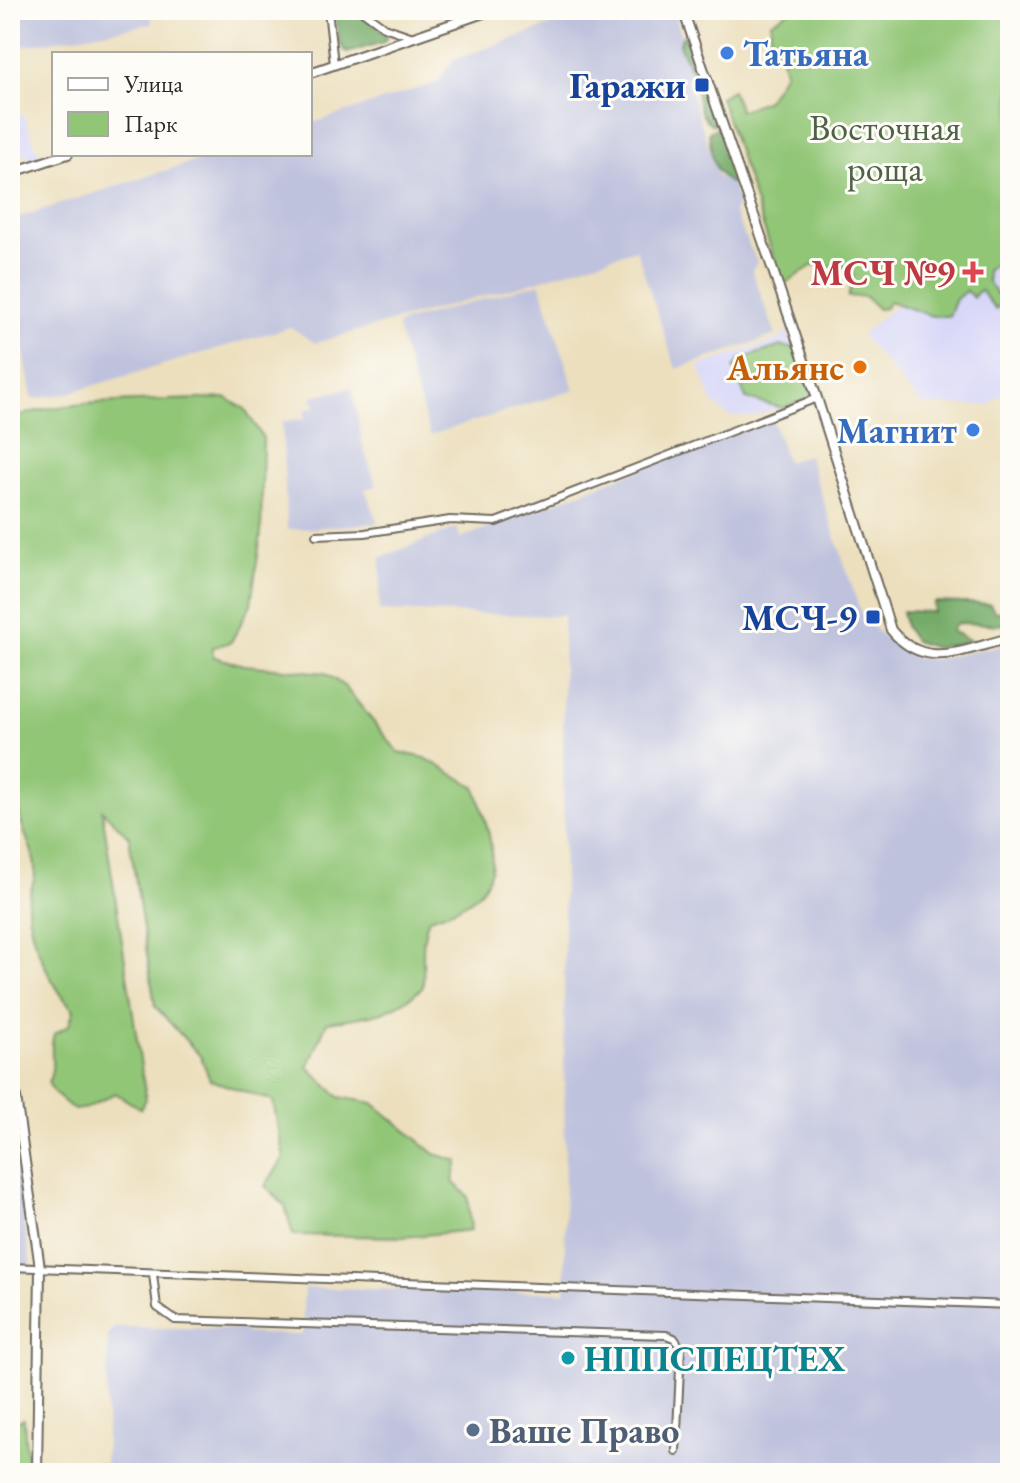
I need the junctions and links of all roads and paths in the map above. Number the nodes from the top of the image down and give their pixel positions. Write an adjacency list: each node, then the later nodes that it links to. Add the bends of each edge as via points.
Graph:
1 (328, 10): 6 (street)
2 (361, 10): 5 (street, via 384,27)
3 (492, 10): 5 (main road)
4 (683, 10): 10 (main road)
5 (413, 37): 6 (main road)
6 (334, 64): 7 (main road)
7 (312, 72)
8 (62, 156): 9 (main road)
9 (10, 173)
10 (817, 398): 11 (street, via 496,522 450,520); 12 (main road, via 891,630 917,653 937,655)
11 (316, 535)
12 (1010, 638)
13 (10, 1055): 15 (main road)
14 (10, 1267): 15 (street)
15 (40, 1268): 16 (street); 19 (main road)
16 (153, 1274): 17 (street); 18 (street, via 157,1307 175,1320 666,1335 681,1348)
17 (1010, 1305)
18 (676, 1451)
19 (37, 1473)

